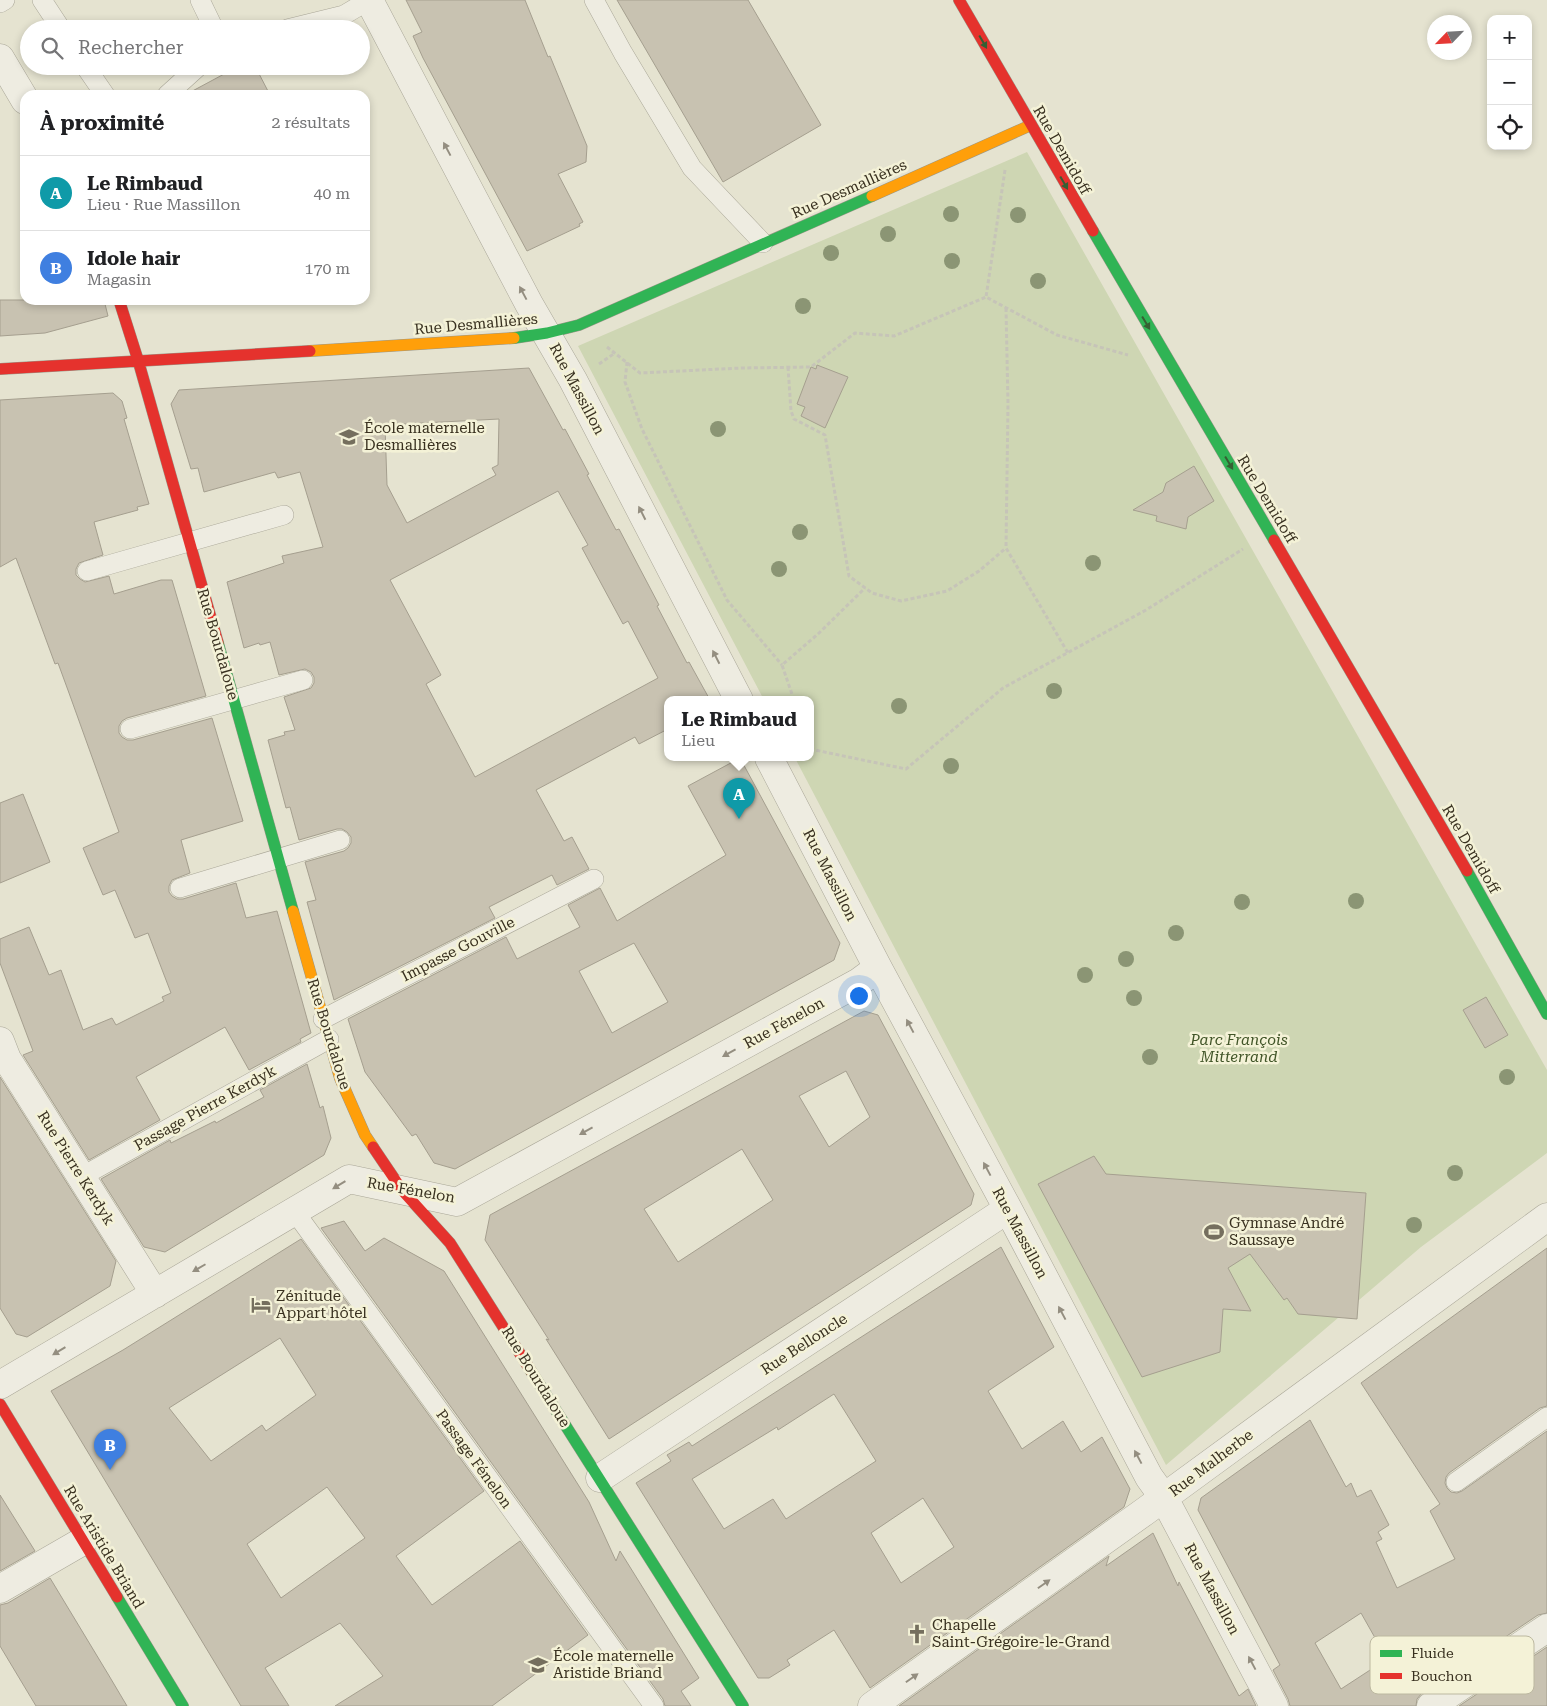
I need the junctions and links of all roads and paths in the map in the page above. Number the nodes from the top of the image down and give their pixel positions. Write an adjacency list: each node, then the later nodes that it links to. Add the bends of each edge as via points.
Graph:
1 (5, 0): 7 (lane)
2 (42, 0): 8 (lane)
3 (200, 0): 9 (lane)
4 (369, 0): 10 (lane, via 344,15); 24 (street, Rue Massillon, one-way to 4)
5 (594, 0): 19 (lane, via 692,168)
6 (959, 0): 17 (street, Rue Demidoff, one-way to 17)
7 (0, 3)
8 (55, 20)
9 (210, 20)
10 (324, 20)
11 (0, 58): 16 (street)
12 (92, 75): 14 (lane)
13 (189, 75): 15 (lane)
14 (101, 90)
15 (173, 90)
16 (20, 92)
17 (1031, 125): 18 (street, Rue Desmallières); 50 (street, Rue Demidoff, one-way to 50)
18 (1010, 134): 19 (street, Rue Desmallières); 20 (path)
19 (763, 243): 23 (street, Rue Desmallières)
20 (986, 298): 22 (path); 28 (path, via 894,336 855,333 811,367)
21 (121, 305): 26 (street, Rue Bourdaloue)
22 (1006, 308): 25 (path, via 1058,335); 33 (path)
23 (579, 325): 24 (street, Rue Desmallières); 27 (path)
24 (547, 333): 26 (street, Rue Desmallières, via 521,338); 39 (street, Rue Massillon, one-way to 24)
25 (1136, 357)
26 (138, 360): 29 (street, Rue Desmallières); 31 (street, Rue Bourdaloue)
27 (627, 362): 28 (path, via 640,372); 37 (path, via 625,382 642,429 727,600)
28 (788, 367): 35 (path, via 791,411 794,419 824,435 849,576)
29 (0, 369)
30 (284, 515): 31 (lane)
31 (189, 541): 34 (lane); 41 (street, Rue Bourdaloue)
32 (1250, 545): 36 (path)
33 (1006, 548): 35 (path, via 979,571 948,590 902,601); 36 (path)
34 (87, 571)
35 (865, 588): 37 (path)
36 (1068, 654): 43 (path, via 1003,688 906,769)
37 (782, 665): 40 (path)
38 (303, 680): 41 (lane)
39 (737, 696)
40 (793, 696)
41 (234, 699): 42 (lane); 46 (street, Rue Bourdaloue)
42 (130, 729)
43 (814, 750)
44 (771, 761): 49 (street, Rue Massillon)
45 (340, 840): 46 (lane)
46 (278, 858): 48 (lane); 51 (street, Rue Bourdaloue)
47 (594, 879): 51 (lane, Impasse Gouville)
48 (180, 888)
49 (878, 968): 55 (street, Rue Fénelon, one-way to 55, via 859,982 458,1202); 56 (street, Rue Massillon, one-way to 49)
50 (1547, 1014)
51 (323, 1019): 52 (street, Rue Bourdaloue)
52 (329, 1039): 54 (lane, Passage Pierre Kerdyk); 55 (street, Rue Bourdaloue, via 340,1078 366,1135)
53 (0, 1041): 54 (street, Rue Pierre Kerdyk, via 7,1059)
54 (81, 1177): 59 (street, Rue Pierre Kerdyk)
55 (402, 1190): 57 (street, Rue Fénelon, one-way to 57, via 349,1179); 63 (street, Rue Bourdaloue, via 450,1243)
56 (1008, 1209): 63 (street, Rue Belloncle); 65 (street, Rue Massillon, one-way to 56, via 1149,1477)
57 (295, 1212): 59 (street, Rue Fénelon, one-way to 59); 72 (lane, Passage Fénelon)
58 (1547, 1217): 65 (street, Rue Malherbe)
59 (155, 1294): 60 (street, Rue Fénelon, one-way to 60)
60 (0, 1385)
61 (0, 1404): 66 (street, Rue Aristide Briand)
62 (1547, 1416): 64 (lane)
63 (600, 1478): 73 (street, Rue Bourdaloue)
64 (1456, 1482)
65 (1164, 1498): 74 (street, Rue Malherbe, one-way to 65); 75 (street, Rue Massillon, one-way to 65)
66 (83, 1541): 67 (street); 71 (street, Rue Aristide Briand)
67 (0, 1589)
68 (1547, 1628): 69 (street)
69 (1534, 1637)
70 (1449, 1694): 76 (street)
71 (183, 1706)
72 (654, 1706)
73 (743, 1706)
74 (872, 1706)
75 (1274, 1706)
76 (1431, 1706)

